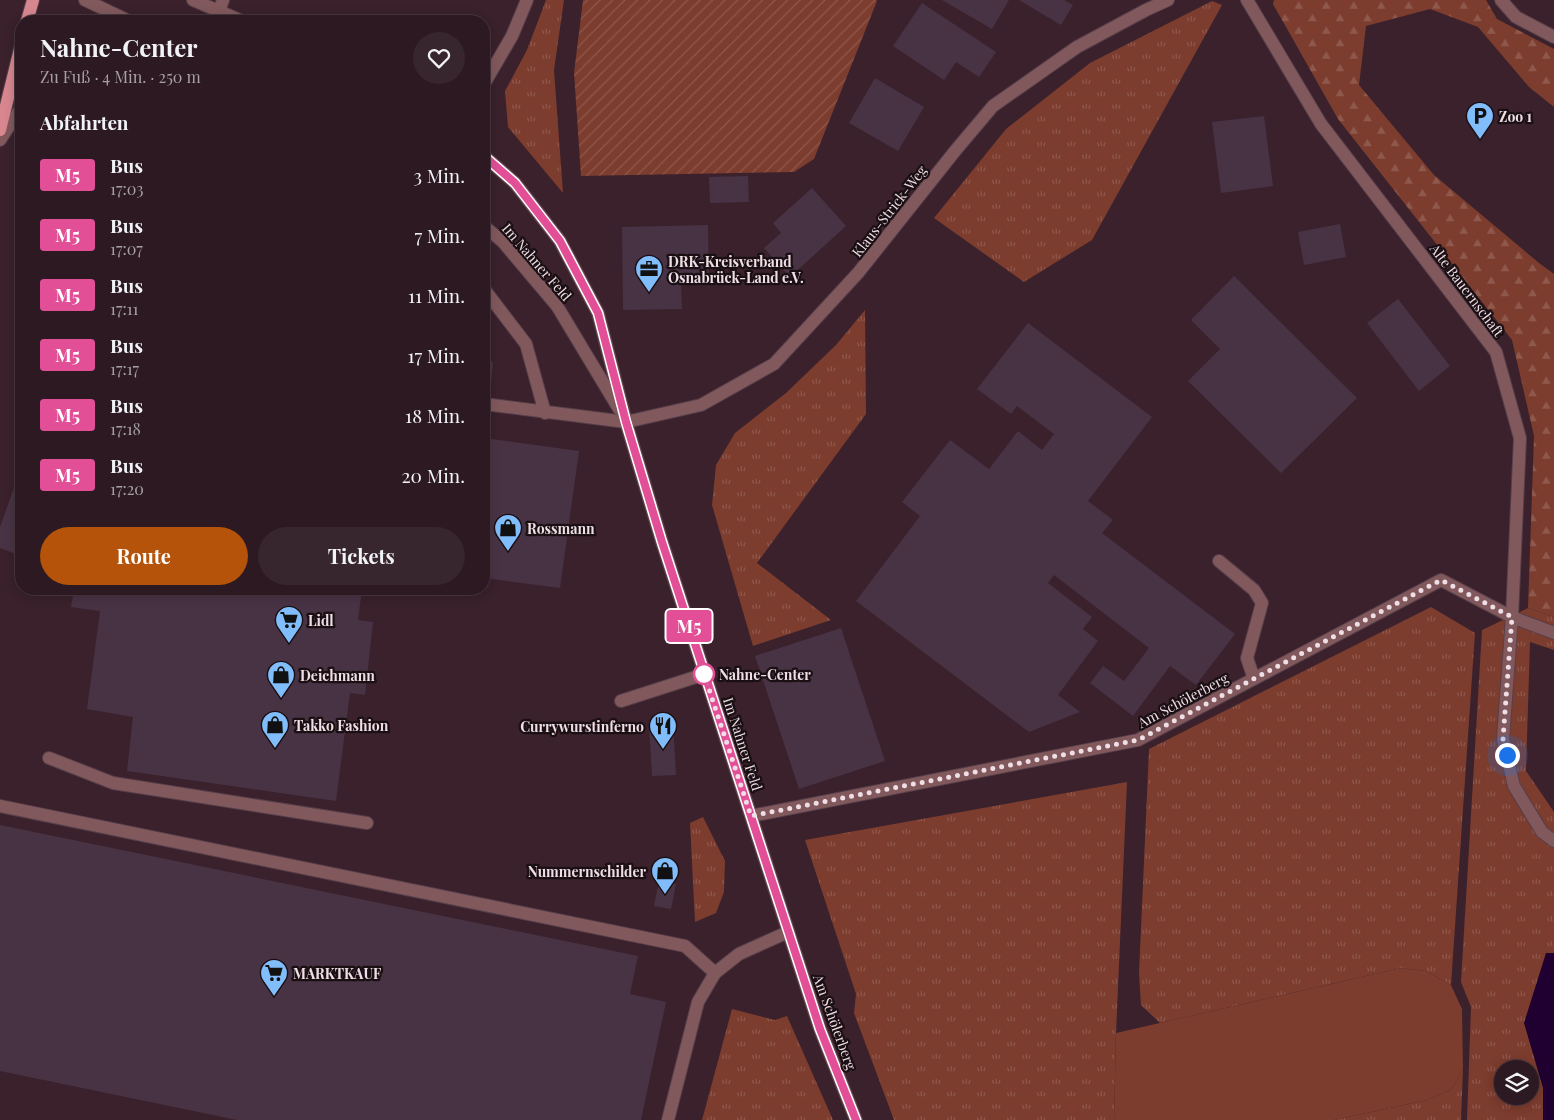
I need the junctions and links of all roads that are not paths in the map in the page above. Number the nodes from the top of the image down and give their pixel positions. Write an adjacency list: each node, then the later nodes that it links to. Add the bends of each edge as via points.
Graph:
1 (33, 0): 9 (main road)
2 (85, 0): 10 (street)
3 (193, 0): 8 (street)
4 (527, 0): 14 (street, via 512,36)
5 (1168, 0): 23 (street, Klaus-Strick-Weg, via 1077,47 993,106 858,273 774,364 701,406)
6 (1247, 0): 25 (street, Alte Bauernschaft, via 1321,124 1496,352 1520,438)
7 (1501, 0): 12 (street, via 1516,17)
8 (221, 6): 11 (street)
9 (29, 15)
10 (116, 15)
11 (234, 15)
12 (1554, 37)
13 (15, 69): 16 (main road)
14 (490, 74)
15 (15, 117): 17 (street)
16 (0, 130)
17 (0, 140)
18 (490, 161): 23 (street, Im Nahner Feld, via 515,183 560,241 598,313)
19 (490, 231): 23 (street, Im Nahner Feld, via 558,306)
20 (490, 297): 22 (street, via 526,344)
21 (490, 405): 22 (street, Klaus-Strick-Weg)
22 (545, 413): 23 (street, Klaus-Strick-Weg)
23 (626, 422): 27 (street, Im Nahner Feld)
24 (1219, 561): 28 (street, via 1254,590 1262,603 1247,658)
25 (1512, 617): 26 (street); 28 (street, Am Schölerberg, via 1441,580); 34 (street, Alte Bauernschaft, via 1503,739 1514,786 1542,832)
26 (1554, 633)
27 (704, 674): 29 (street); 32 (street, Im Nahner Feld)
28 (1254, 679): 32 (street, Am Schölerberg, via 1138,740)
29 (620, 701)
30 (48, 758): 33 (street, via 113,784)
31 (0, 806): 36 (street, via 685,946)
32 (751, 816): 35 (street, Im Nahner Feld)
33 (367, 824)
34 (1554, 841)
35 (788, 932): 36 (street, via 739,954); 38 (street, Am Schölerberg, via 820,1029)
36 (715, 972): 37 (street, via 698,1002)
37 (668, 1120)
38 (856, 1120)

